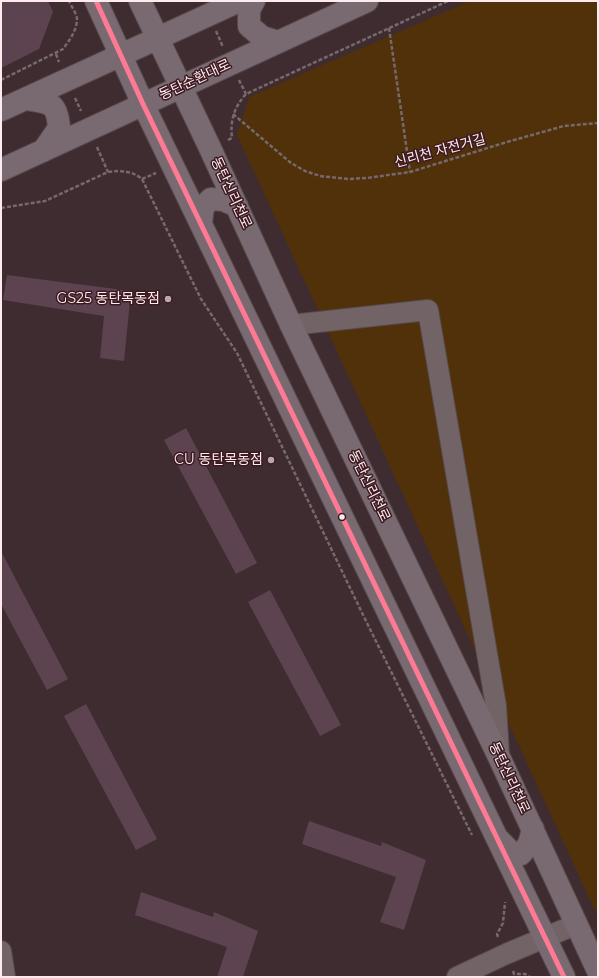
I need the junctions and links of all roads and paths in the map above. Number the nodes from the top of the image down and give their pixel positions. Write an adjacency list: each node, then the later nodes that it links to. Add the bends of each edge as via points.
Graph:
1 (69, 1): 12 (path, via 77,18 74,30 63,49)
2 (96, 1): 11 (main road)
3 (140, 1): 9 (main road, 동탄신리천로)
4 (239, 1): 9 (main road)
5 (254, 1): 10 (main road, via 249,10 250,26 262,37)
6 (367, 1): 10 (main road, 동탄순환대로)
7 (448, 1): 8 (path)
8 (390, 28): 17 (path, via 246,94); 22 (path)
9 (157, 38): 11 (main road); 13 (main road, 동탄신리천로)
10 (278, 42): 13 (main road, 동탄순환대로)
11 (121, 55): 14 (main road); 15 (main road)
12 (1, 80)
13 (180, 87): 15 (main road, 동탄순환대로); 23 (main road, 동탄신리천로)
14 (26, 99): 16 (main road); 20 (main road, via 49,103 58,114 59,128)
15 (143, 104): 20 (main road, 동탄순환대로); 25 (main road)
16 (1, 110)
17 (233, 114): 19 (path); 22 (path, 신리천 자전거길, via 291,163 320,176 348,179)
18 (598, 123): 22 (path, 신리천 자전거길, via 557,128)
19 (232, 138)
20 (43, 151): 21 (main road, 동탄순환대로)
21 (1, 170)
22 (410, 172)
23 (237, 206): 25 (main road, via 223,200 211,199 203,207); 26 (main road, 동탄신리천로)
24 (1, 208): 29 (path, via 45,200 108,172 128,171 142,179 201,299 237,353 364,619)
25 (201, 224): 30 (main road)
26 (292, 324): 27 (main road, 동탄신리천로); 27 (street, via 428,310 496,706)
27 (499, 757): 28 (main road, 동탄신리천로)
28 (533, 830): 30 (main road, via 529,844 521,854 511,852); 32 (main road, 동탄신리천로)
29 (473, 838)
30 (498, 839): 34 (main road)
31 (502, 895): 33 (path, via 505,911 503,923)
32 (577, 924): 34 (street); 36 (main road, 동탄신리천로)
33 (497, 934)
34 (546, 938): 39 (street); 41 (main road)
35 (1, 952): 38 (street)
36 (598, 971)
37 (514, 974): 40 (path, via 525,974)
38 (6, 977)
39 (457, 977)
40 (530, 977)
41 (564, 977)

